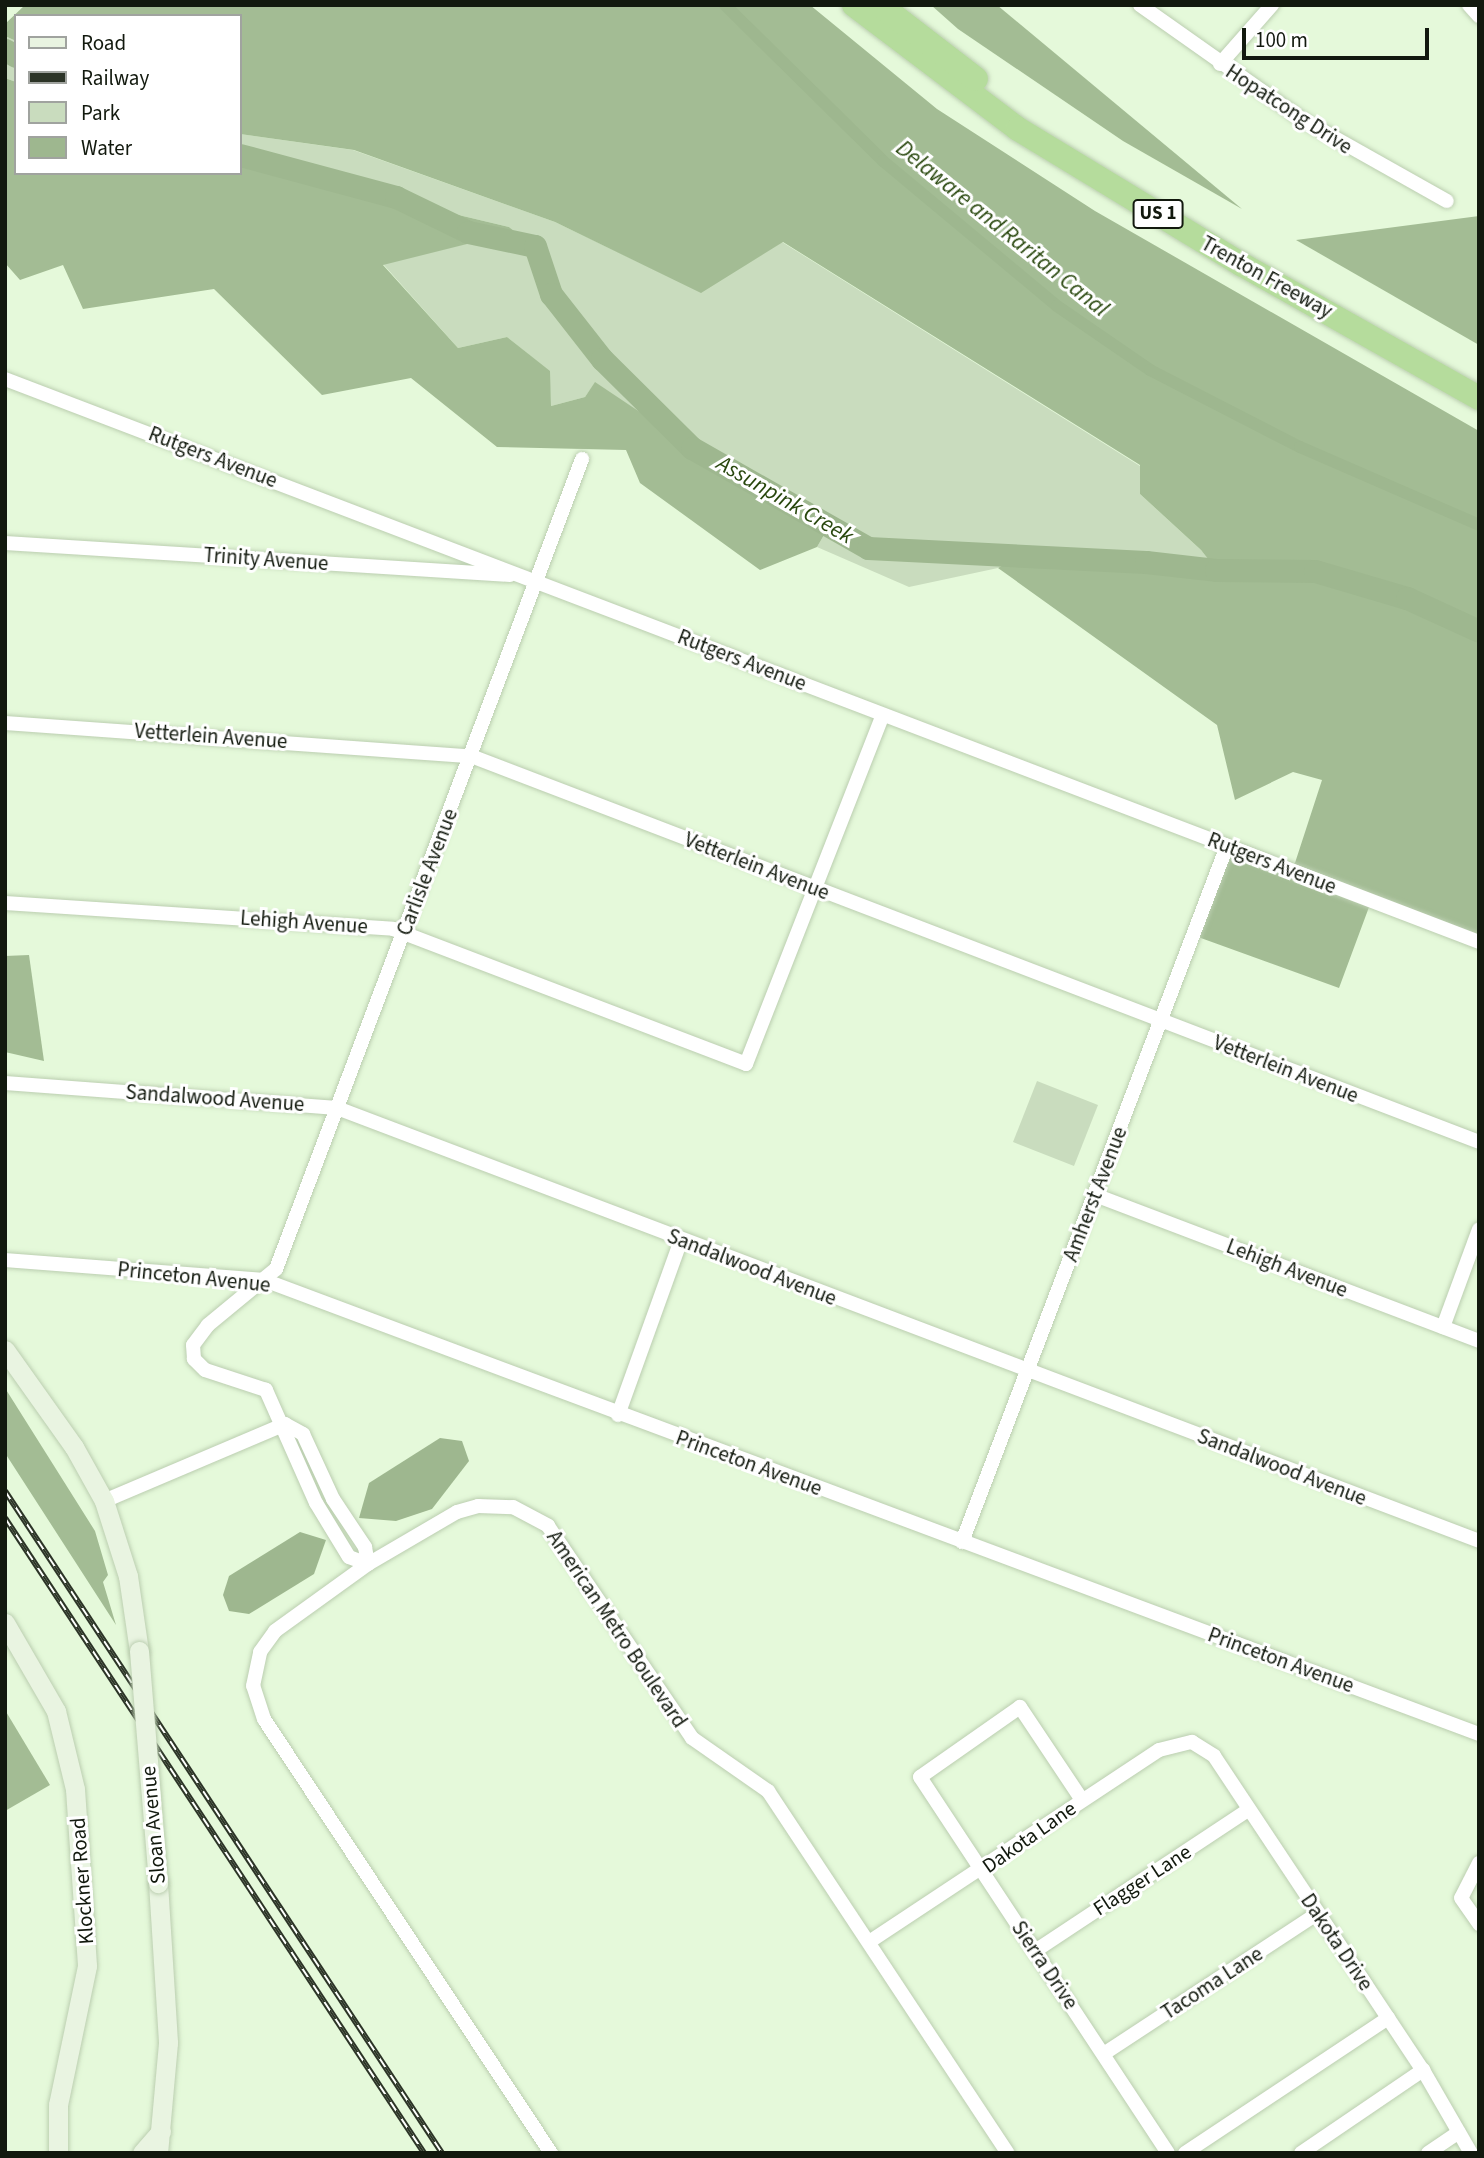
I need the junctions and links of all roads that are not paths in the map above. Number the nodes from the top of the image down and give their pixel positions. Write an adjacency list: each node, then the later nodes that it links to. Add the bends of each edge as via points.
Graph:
1 (854, 5): 11 (highway, Trenton Freeway / US 1, via 1018,129 1241,264)
2 (880, 5): 9 (highway, Trenton Freeway / US 1, via 1027,115 1250,249)
3 (1140, 5): 7 (street, Hopatcong Drive)
4 (1272, 5): 7 (street)
5 (1469, 5): 6 (street)
6 (1479, 16)
7 (1220, 64): 8 (street, Hopatcong Drive, via 1303,121)
8 (1447, 201)
9 (1479, 378)
10 (5, 379): 14 (street, Rutgers Avenue)
11 (1479, 398)
12 (582, 459): 14 (street, Carlisle Avenue)
13 (5, 543): 14 (street, Trinity Avenue)
14 (531, 578): 15 (street, Rutgers Avenue); 17 (street, Carlisle Avenue)
15 (883, 715): 18 (street, Rutgers Avenue); 19 (street)
16 (5, 723): 17 (street, Vetterlein Avenue)
17 (471, 756): 19 (street, Vetterlein Avenue); 21 (street, Carlisle Avenue)
18 (1227, 846): 22 (street, Rutgers Avenue); 23 (street, Amherst Avenue)
19 (815, 889): 21 (street, Lehigh Avenue, via 746,1064); 23 (street, Vetterlein Avenue)
20 (5, 903): 21 (street, Lehigh Avenue)
21 (404, 932): 25 (street, Carlisle Avenue)
22 (1479, 942)
23 (1161, 1021): 26 (street, Vetterlein Avenue); 27 (street, Amherst Avenue)
24 (5, 1083): 25 (street, Sandalwood Avenue)
25 (337, 1108): 29 (street, Sandalwood Avenue); 31 (street, Carlisle Avenue, via 276,1269)
26 (1479, 1142)
27 (1095, 1195): 32 (street, Lehigh Avenue); 35 (street, Amherst Avenue)
28 (1479, 1230): 32 (street)
29 (681, 1240): 35 (street, Sandalwood Avenue); 36 (street)
30 (5, 1260): 31 (street, Princeton Avenue)
31 (264, 1280): 36 (street, Princeton Avenue); 37 (street, Carlisle Avenue, via 196,1337 192,1352 196,1362 210,1372 261,1386)
32 (1443, 1327): 33 (street, Lehigh Avenue)
33 (1479, 1341)
34 (5, 1350): 38 (main road, Sloan Avenue, via 74,1447)
35 (1028, 1371): 39 (street, Sandalwood Avenue); 40 (street, Amherst Avenue)
36 (618, 1415): 40 (street, Princeton Avenue)
37 (285, 1424): 38 (street); 41 (street, via 303,1434 333,1499 365,1547)
38 (104, 1501): 56 (main road, Sloan Avenue, bridge, via 116,1533 137,1632 168,2043)
39 (1479, 1541)
40 (962, 1542): 43 (street, Princeton Avenue)
41 (368, 1564): 51 (street, American Metro Boulevard, via 473,1507 513,1507 543,1522 569,1552 688,1733 768,1791); 61 (street, American Metro Boulevard, via 270,1637 254,1670 257,1703)
42 (5, 1623): 58 (main road, Klockner Road, via 56,1711 75,1788 87,1966 58,2105)
43 (1479, 1734)
44 (1192, 1742): 45 (street, Dakota Lane, via 1159,1750); 46 (street, Dakota Drive, via 1214,1756)
45 (1082, 1800): 48 (street, Dakota Lane); 48 (street, Sierra Drive, via 1020,1706 920,1777)
46 (1248, 1810): 49 (street, Dakota Drive); 52 (street, Flagger Lane)
47 (1479, 1863): 50 (street, via 1461,1898)
48 (981, 1871): 51 (street, Dakota Lane); 52 (street, Sierra Drive)
49 (1318, 1913): 53 (street, Dakota Drive); 54 (street, Tacoma Lane)
50 (1479, 1924)
51 (869, 1942): 62 (street, American Metro Boulevard)
52 (1035, 1951): 54 (street, Sierra Drive)
53 (1388, 2018): 55 (street, Dakota Drive); 64 (street)
54 (1105, 2053): 63 (street, Sierra Drive)
55 (1423, 2070): 57 (street, Dakota Drive); 65 (street)
56 (161, 2131): 59 (main road); 60 (main road, Sloan Avenue)
57 (1459, 2132): 66 (street); 67 (street, Dakota Drive)
58 (58, 2153)
59 (142, 2153)
60 (158, 2153)
61 (551, 2153)
62 (1008, 2153)
63 (1168, 2153)
64 (1185, 2153)
65 (1301, 2153)
66 (1428, 2153)
67 (1471, 2153)

